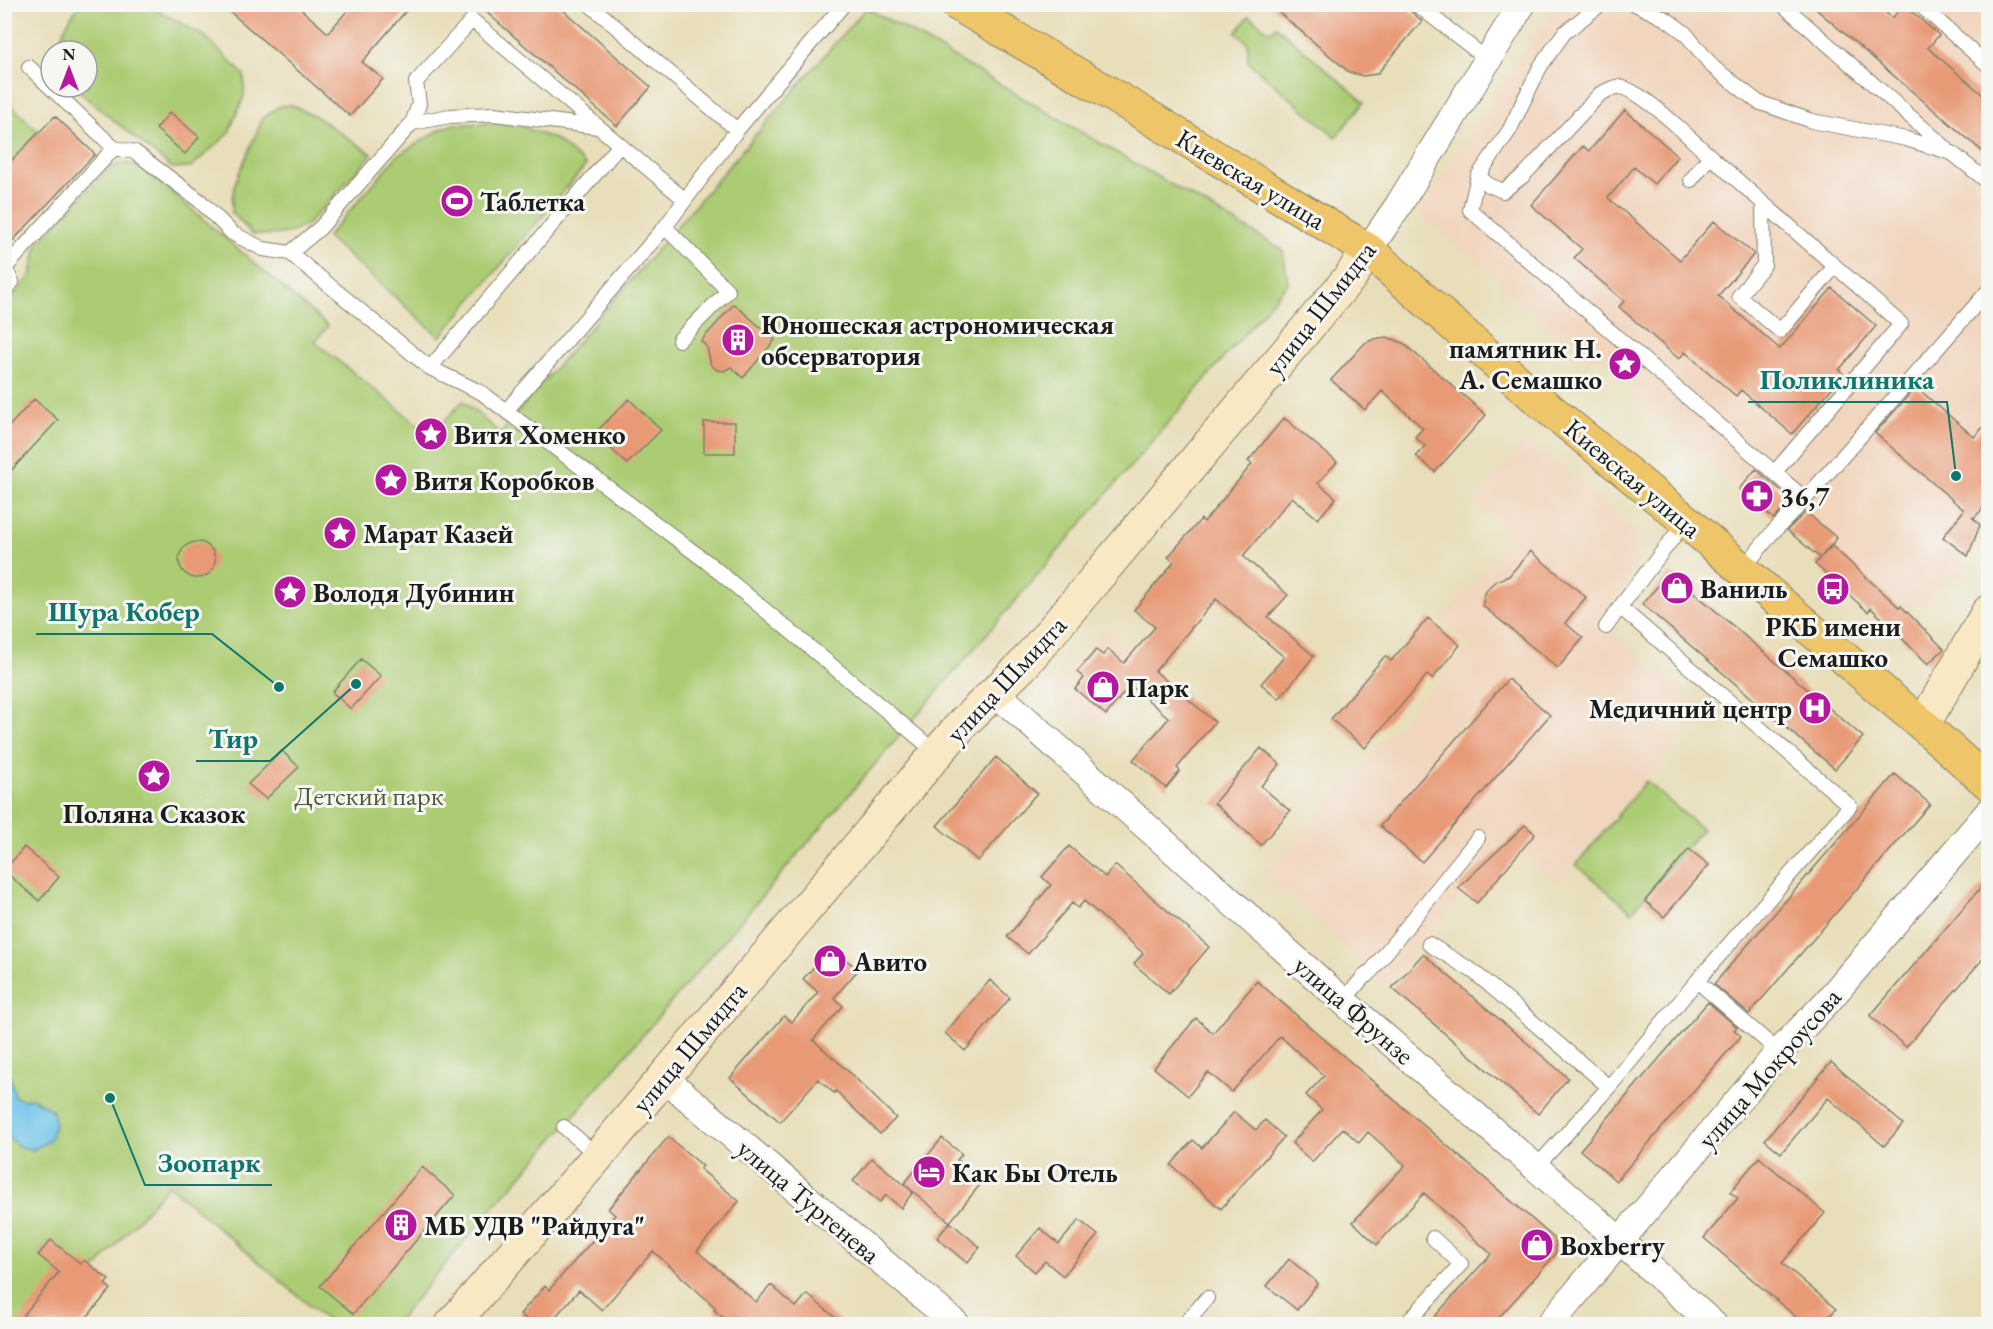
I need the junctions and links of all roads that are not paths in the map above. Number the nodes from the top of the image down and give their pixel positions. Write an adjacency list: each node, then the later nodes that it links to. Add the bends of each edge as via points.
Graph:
1 (589, 4): 15 (lane)
2 (844, 4): 15 (lane, via 752,104)
3 (957, 4): 26 (main road, Киевская улица)
4 (1416, 4): 10 (lane)
5 (1521, 4): 10 (street, улица Шмидта)
6 (1601, 4): 20 (lane, via 1564,33 1540,67 1509,131)
7 (1635, 4): 18 (lane, via 1685,33 1713,68 1758,102 1812,121 1906,139)
8 (1782, 4): 18 (lane)
9 (1919, 4): 11 (lane)
10 (1488, 60): 26 (street, улица Шмидта)
11 (1989, 65)
12 (29, 67): 17 (lane)
13 (412, 123): 14 (lane, via 494,114); 14 (lane, via 419,104 416,82 471,20); 27 (lane, via 320,228)
14 (598, 127): 16 (lane)
15 (737, 130): 23 (lane)
16 (620, 145): 23 (lane); 32 (lane)
17 (114, 148): 27 (lane, via 135,152 200,201 232,233 263,249); 29 (lane, via 5,268 12,282)
18 (1952, 153): 22 (lane)
19 (1710, 156): 20 (lane, via 1648,102 1631,90 1616,87 1600,94 1523,176 1503,191); 21 (lane); 24 (lane)
20 (1478, 176): 34 (lane, via 1470,210)
21 (1691, 180)
22 (1989, 182)
23 (684, 199): 25 (lane)
24 (1763, 203): 28 (lane); 28 (lane, via 1764,265 1739,296 1780,331)
25 (665, 227): 31 (lane, via 728,291); 33 (lane)
26 (1368, 250): 36 (main road, Киевская улица, via 1542,403); 41 (main road, улица Шмидта, via 1329,303)
27 (290, 254): 32 (lane)
28 (1834, 266): 34 (lane, via 1901,324)
29 (4, 290)
30 (1989, 291): 35 (lane)
31 (679, 340)
32 (430, 368): 33 (lane, via 482,393)
33 (506, 411): 43 (lane, via 707,562)
34 (1775, 472): 35 (lane)
35 (1805, 499): 37 (lane)
36 (1686, 521): 37 (main road, Киевская улица); 38 (lane)
37 (1743, 569): 42 (main road, Киевская улица)
38 (1620, 607): 40 (lane); 48 (lane, via 1850,806)
39 (1988, 613): 42 (main road)
40 (1606, 627)
41 (996, 693): 43 (main road, улица Шмидта); 49 (street, улица Фрунзе)
42 (1923, 724): 44 (main road, Киевская улица)
43 (937, 753): 51 (main road, улица Шмидта)
44 (1989, 783)
45 (1989, 813): 50 (street, улица Мокроусова)
46 (1478, 838): 49 (lane)
47 (1429, 944): 52 (lane, via 1474,972)
48 (1697, 981): 50 (lane); 52 (lane)
49 (1343, 1001): 55 (street, улица Фрунзе)
50 (1779, 1052): 57 (street, улица Мокроусова)
51 (663, 1077): 54 (main road, улица Шмидта); 60 (street, улица Тургенева)
52 (1609, 1087): 55 (lane)
53 (564, 1127): 54 (lane)
54 (598, 1156): 59 (main road, улица Шмидта)
55 (1536, 1167): 57 (street, улица Фрунзе)
56 (1433, 1238): 62 (lane, via 1461,1264)
57 (1621, 1242): 63 (street, улица Мокроусова); 64 (street, улица Фрунзе)
58 (1207, 1298): 61 (lane)
59 (452, 1324)
60 (956, 1324)
61 (1185, 1324)
62 (1406, 1324)
63 (1550, 1324)
64 (1713, 1324)

